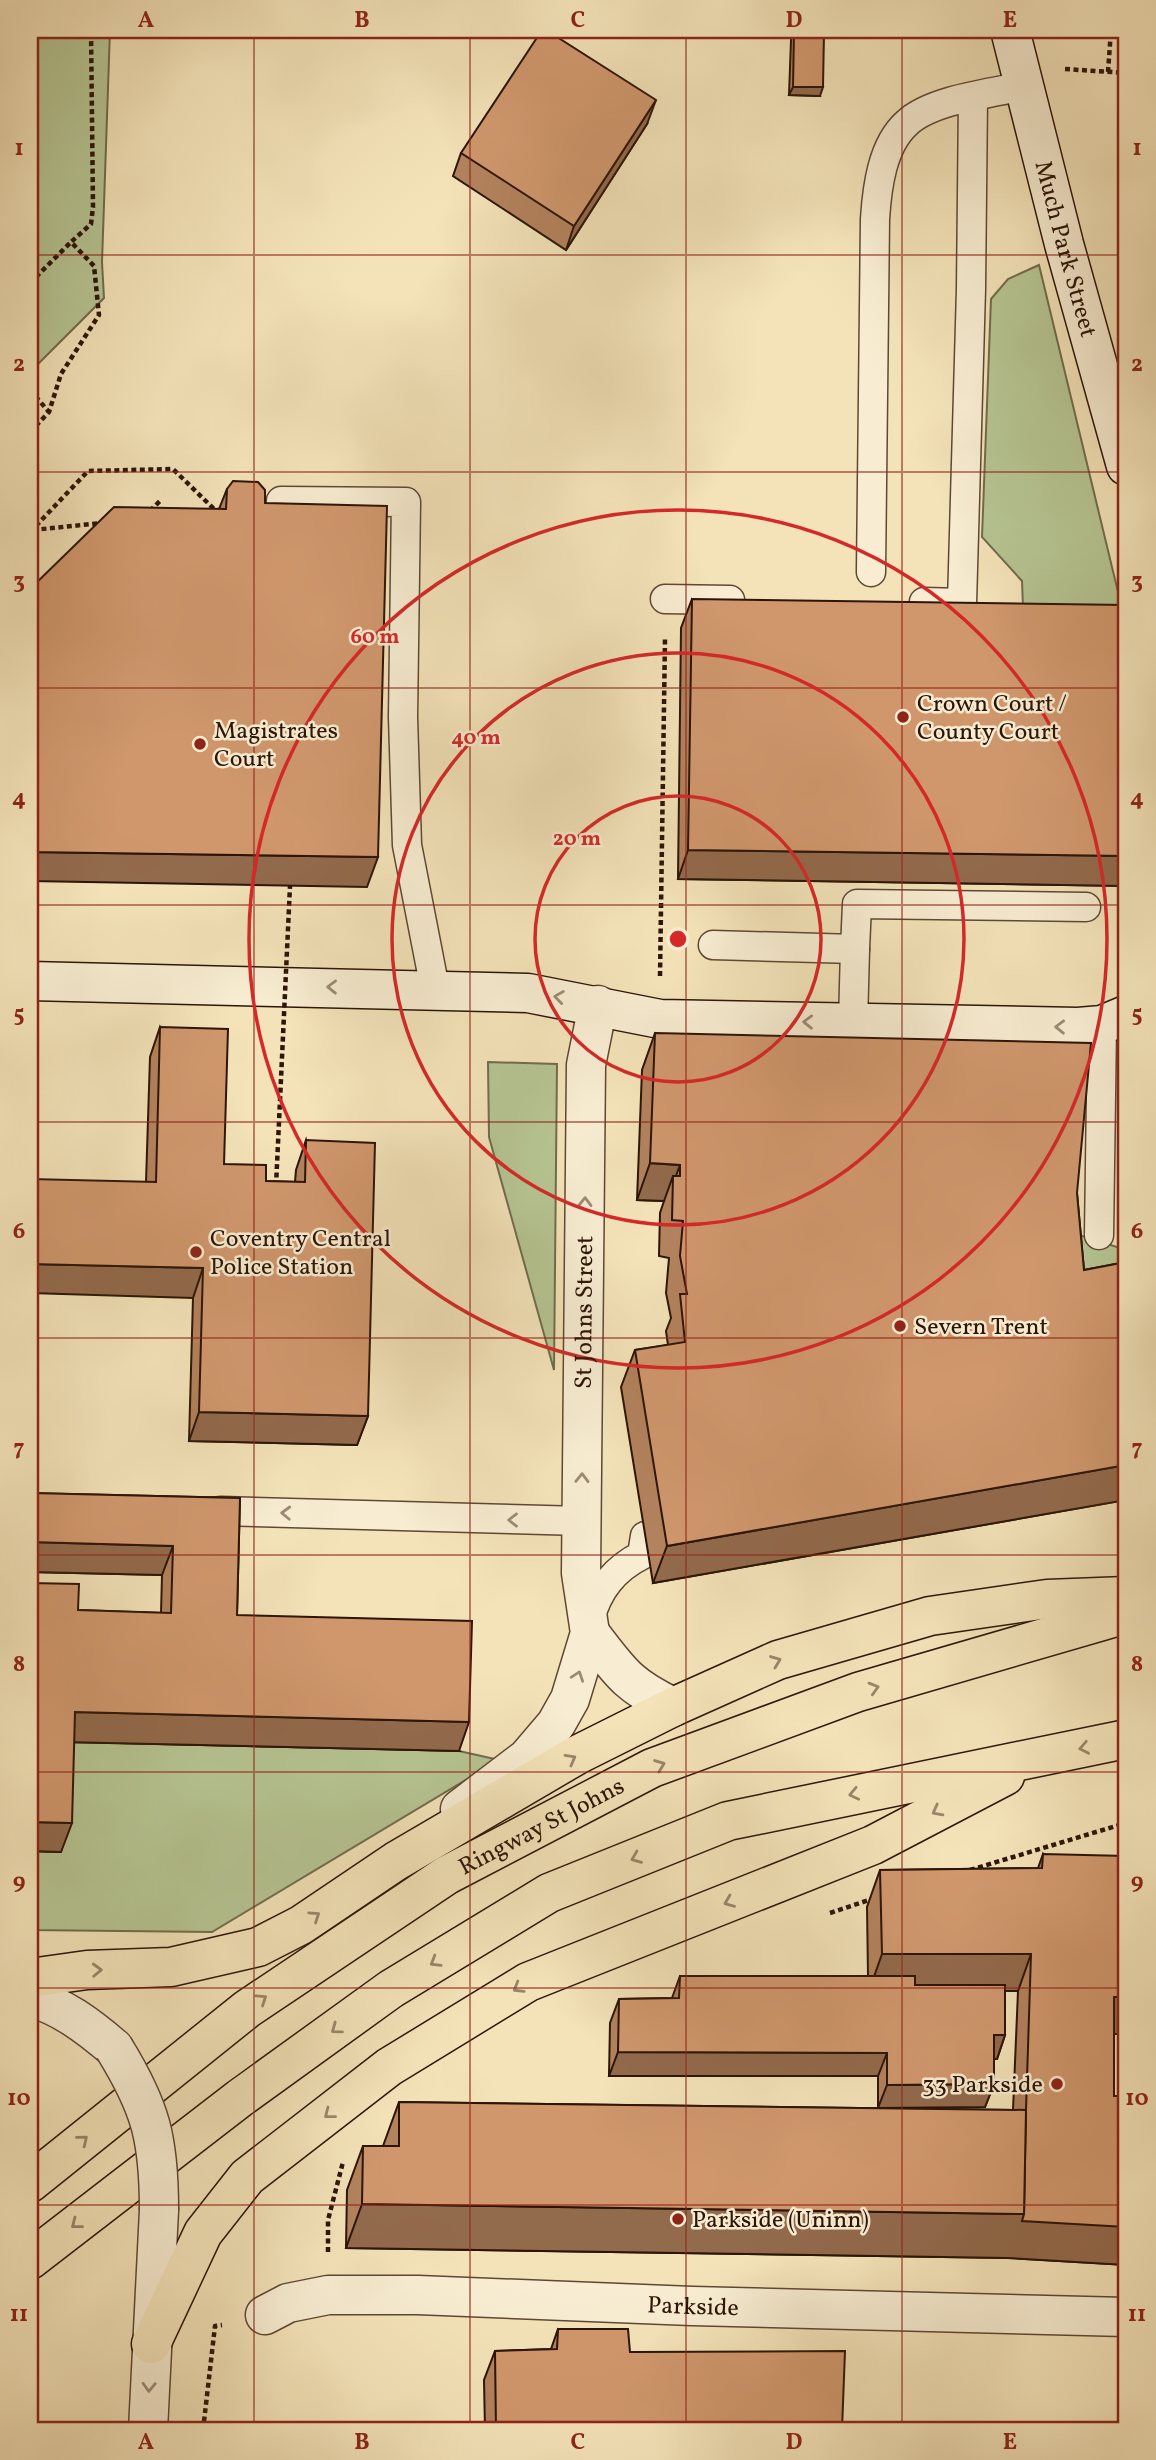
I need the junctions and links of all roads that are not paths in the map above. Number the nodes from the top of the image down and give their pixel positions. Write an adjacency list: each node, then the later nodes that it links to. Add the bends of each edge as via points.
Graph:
1 (1018, 61): 2 (lane); 3 (street, Much Park Street)
2 (973, 97): 5 (lane, via 927,111 907,123 887,156 877,187); 8 (lane, via 962,603)
3 (1126, 466)
4 (281, 501): 13 (lane, via 406,502 403,717 407,845)
5 (871, 572)
6 (665, 599): 7 (lane)
7 (760, 600)
8 (894, 602)
9 (1086, 907): 11 (lane, via 857,904)
10 (713, 945): 11 (lane)
11 (855, 949): 16 (lane)
12 (30, 981): 13 (street, one-way to 12)
13 (435, 989): 14 (street, one-way to 13, via 528,993)
14 (598, 1005): 16 (street, one-way to 14, via 660,1019); 19 (street, St Johns Street, one-way to 14, via 586,1065)
15 (1114, 1020): 16 (street, one-way to 16, via 1078,1027); 17 (lane)
16 (853, 1023)
17 (1099, 1235)
18 (171, 1517): 19 (lane, one-way to 18, via 222,1511)
19 (582, 1521): 23 (street, St Johns Street, via 581,1573)
20 (645, 1536): 23 (lane, via 642,1556 615,1573 596,1599)
21 (1126, 1596): 24 (highway, one-way to 21, via 778,1660 930,1616 1047,1599)
22 (1126, 1614): 30 (highway, Ringway St Johns, one-way to 22, via 247,2009 425,1890 652,1768 858,1692)
23 (590, 1626): 24 (street, St Johns Street, via 624,1678); 27 (street, St Johns Street, one-way to 23, via 527,1758 556,1724 581,1671)
24 (673, 1707): 27 (highway, one-way to 24, via 577,1755)
25 (1126, 1739): 26 (highway, one-way to 26)
26 (1041, 1757): 31 (highway, one-way to 31, via 728,1821 549,1893 391,1989); 34 (highway, one-way to 34, via 873,1845 528,1982 389,2067 247,2178 203,2233)
27 (396, 1861): 28 (highway, one-way to 27, via 86,1970 171,1967 258,1947 301,1925)
28 (30, 1978)
29 (30, 1997): 34 (street, bridge, via 84,2022 114,2048 136,2084 153,2126 159,2210)
30 (30, 2183)
31 (30, 2260)
32 (265, 2315): 33 (street, Parkside, via 288,2303 328,2295 418,2295)
33 (1126, 2317)
34 (151, 2344): 35 (street, one-way to 35)
35 (148, 2430)

